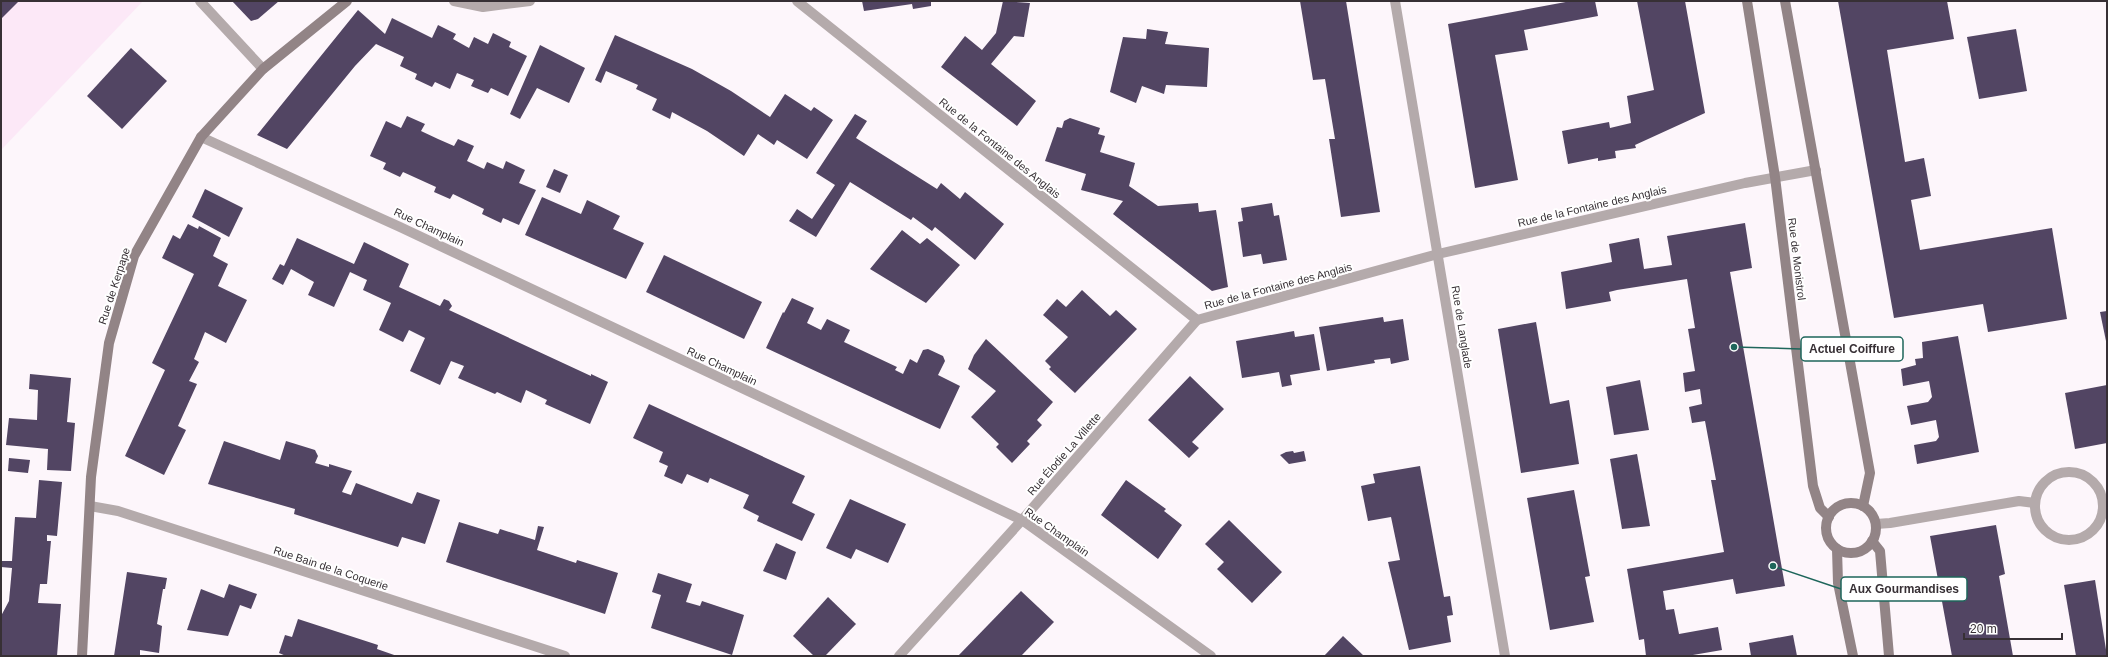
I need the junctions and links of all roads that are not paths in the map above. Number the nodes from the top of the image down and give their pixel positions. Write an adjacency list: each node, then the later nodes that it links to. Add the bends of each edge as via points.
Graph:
1 (200, 1): 9 (street)
2 (347, 1): 9 (main road, Rue de Kerpape)
3 (454, 1): 4 (street, via 483,7)
4 (530, 1)
5 (797, 1): 14 (street, Rue de la Fontaine des Anglais)
6 (1395, 1): 13 (street, Rue de Langlade)
7 (1747, 1): 12 (main road, Rue de Monistrol)
8 (1785, 1): 11 (main road)
9 (263, 70): 10 (main road, Rue de Kerpape)
10 (201, 137): 16 (main road, Rue de Kerpape, via 134,256 109,343 91,477); 19 (street, Rue Champlain, via 400,227)
11 (1816, 170): 12 (street, Rue de la Fontaine des Anglais); 17 (main road, via 1870,473)
12 (1775, 177): 13 (street, Rue de la Fontaine des Anglais); 18 (main road, Rue de Monistrol, via 1813,486 1820,508)
13 (1438, 254): 14 (street, Rue de la Fontaine des Anglais); 27 (street, Rue de Langlade)
14 (1197, 320): 19 (street, Rue Élodie La Villette)
15 (2035, 503): 15 (street, via 2036,516 2042,527 2061,539 2073,540 2094,530 2103,508 2103,498 2098,487 2086,476 2071,471 2050,477 2036,494); 20 (street, via 2019,501)
16 (90, 506): 23 (main road, Rue de Kerpape); 24 (street, Rue Bain de la Coquerie, via 118,511)
17 (1863, 506): 18 (main road, via 1848,503 1833,510); 20 (main road)
18 (1829, 517): 22 (main road, via 1826,531)
19 (1022, 520): 25 (street, Rue Élodie La Villette); 26 (street, Rue Champlain)
20 (1876, 524): 21 (main road)
21 (1872, 542): 22 (main road, via 1853,553); 29 (main road, via 1880,551)
22 (1837, 549): 28 (main road, via 1838,584)
23 (82, 656)
24 (565, 656)
25 (899, 656)
26 (1211, 656)
27 (1505, 656)
28 (1852, 656)
29 (1889, 656)

